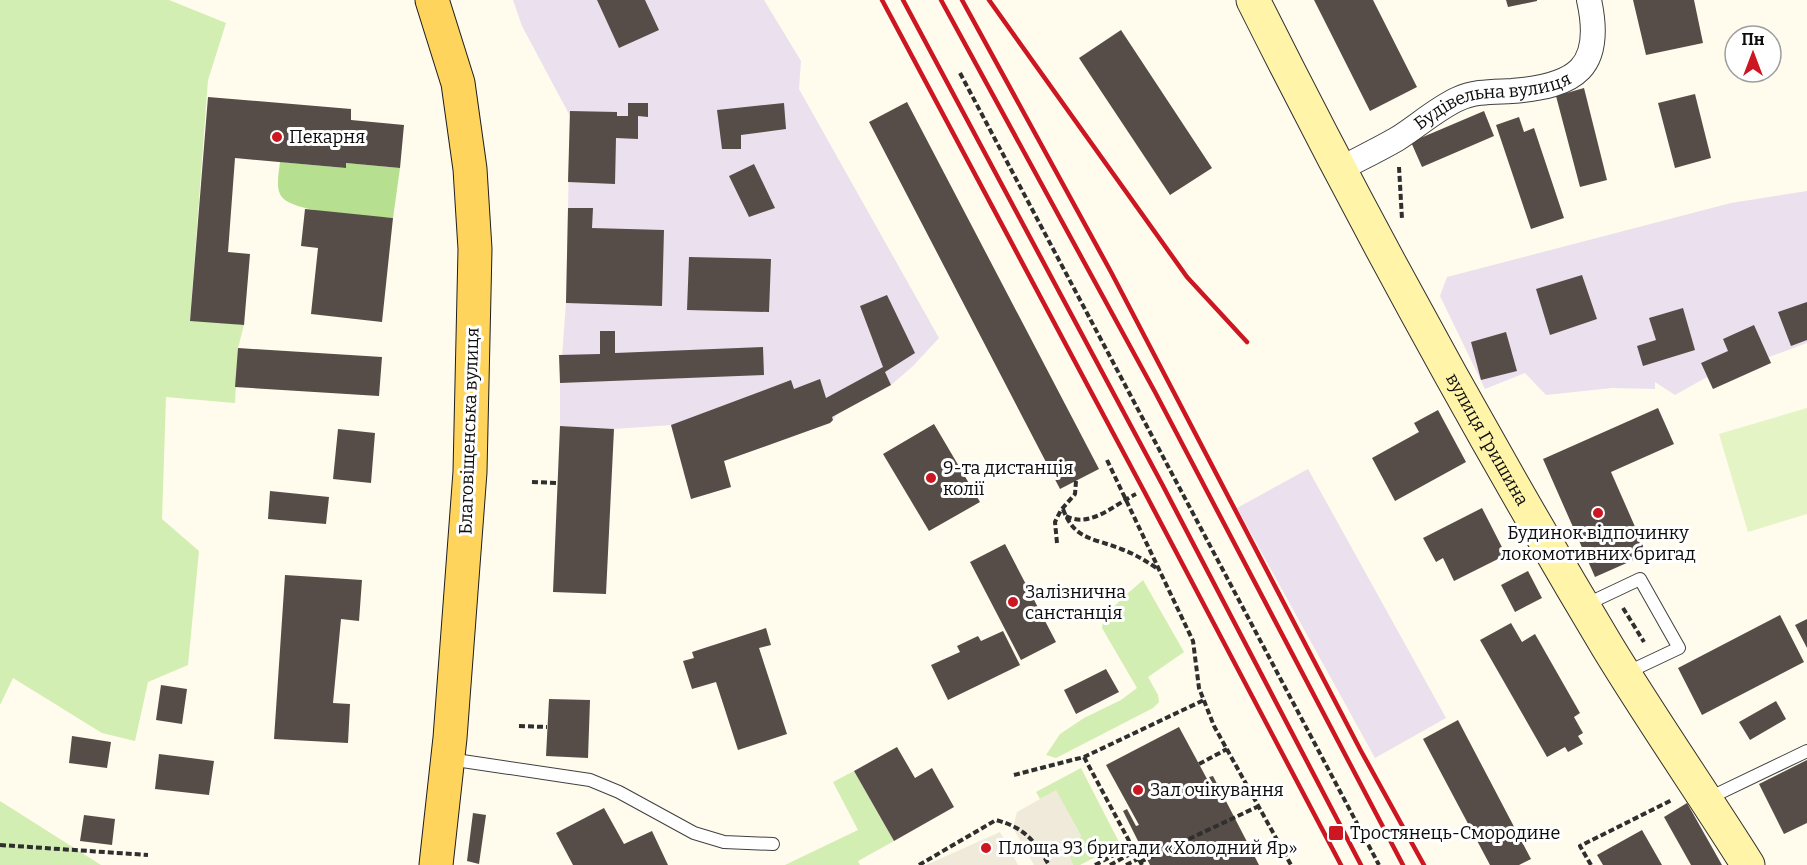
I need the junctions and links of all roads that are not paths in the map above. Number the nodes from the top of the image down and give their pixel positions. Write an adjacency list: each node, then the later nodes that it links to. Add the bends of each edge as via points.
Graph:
1 (432, 0): 8 (main road, Благовіщенська вулиця, via 458,83 470,170 475,249 470,472)
2 (1253, 0): 4 (main road, вулиця Гришина)
3 (1589, 0): 4 (street, Будівельна вулиця, via 1594,38 1590,56 1566,80 1546,87 1470,94)
4 (1340, 169): 5 (main road, вулиця Гришина, via 1416,313)
5 (1584, 605): 6 (main road, вулиця Гришина); 6 (lane, via 1640,579 1679,648)
6 (1625, 674): 9 (main road, вулиця Гришина)
7 (1807, 751): 9 (lane)
8 (448, 759): 10 (lane, via 590,780 694,833 724,842); 11 (main road, Благовіщенська вулиця)
9 (1702, 794): 12 (main road, вулиця Гришина)
10 (773, 844)
11 (436, 865)
12 (1748, 865)

